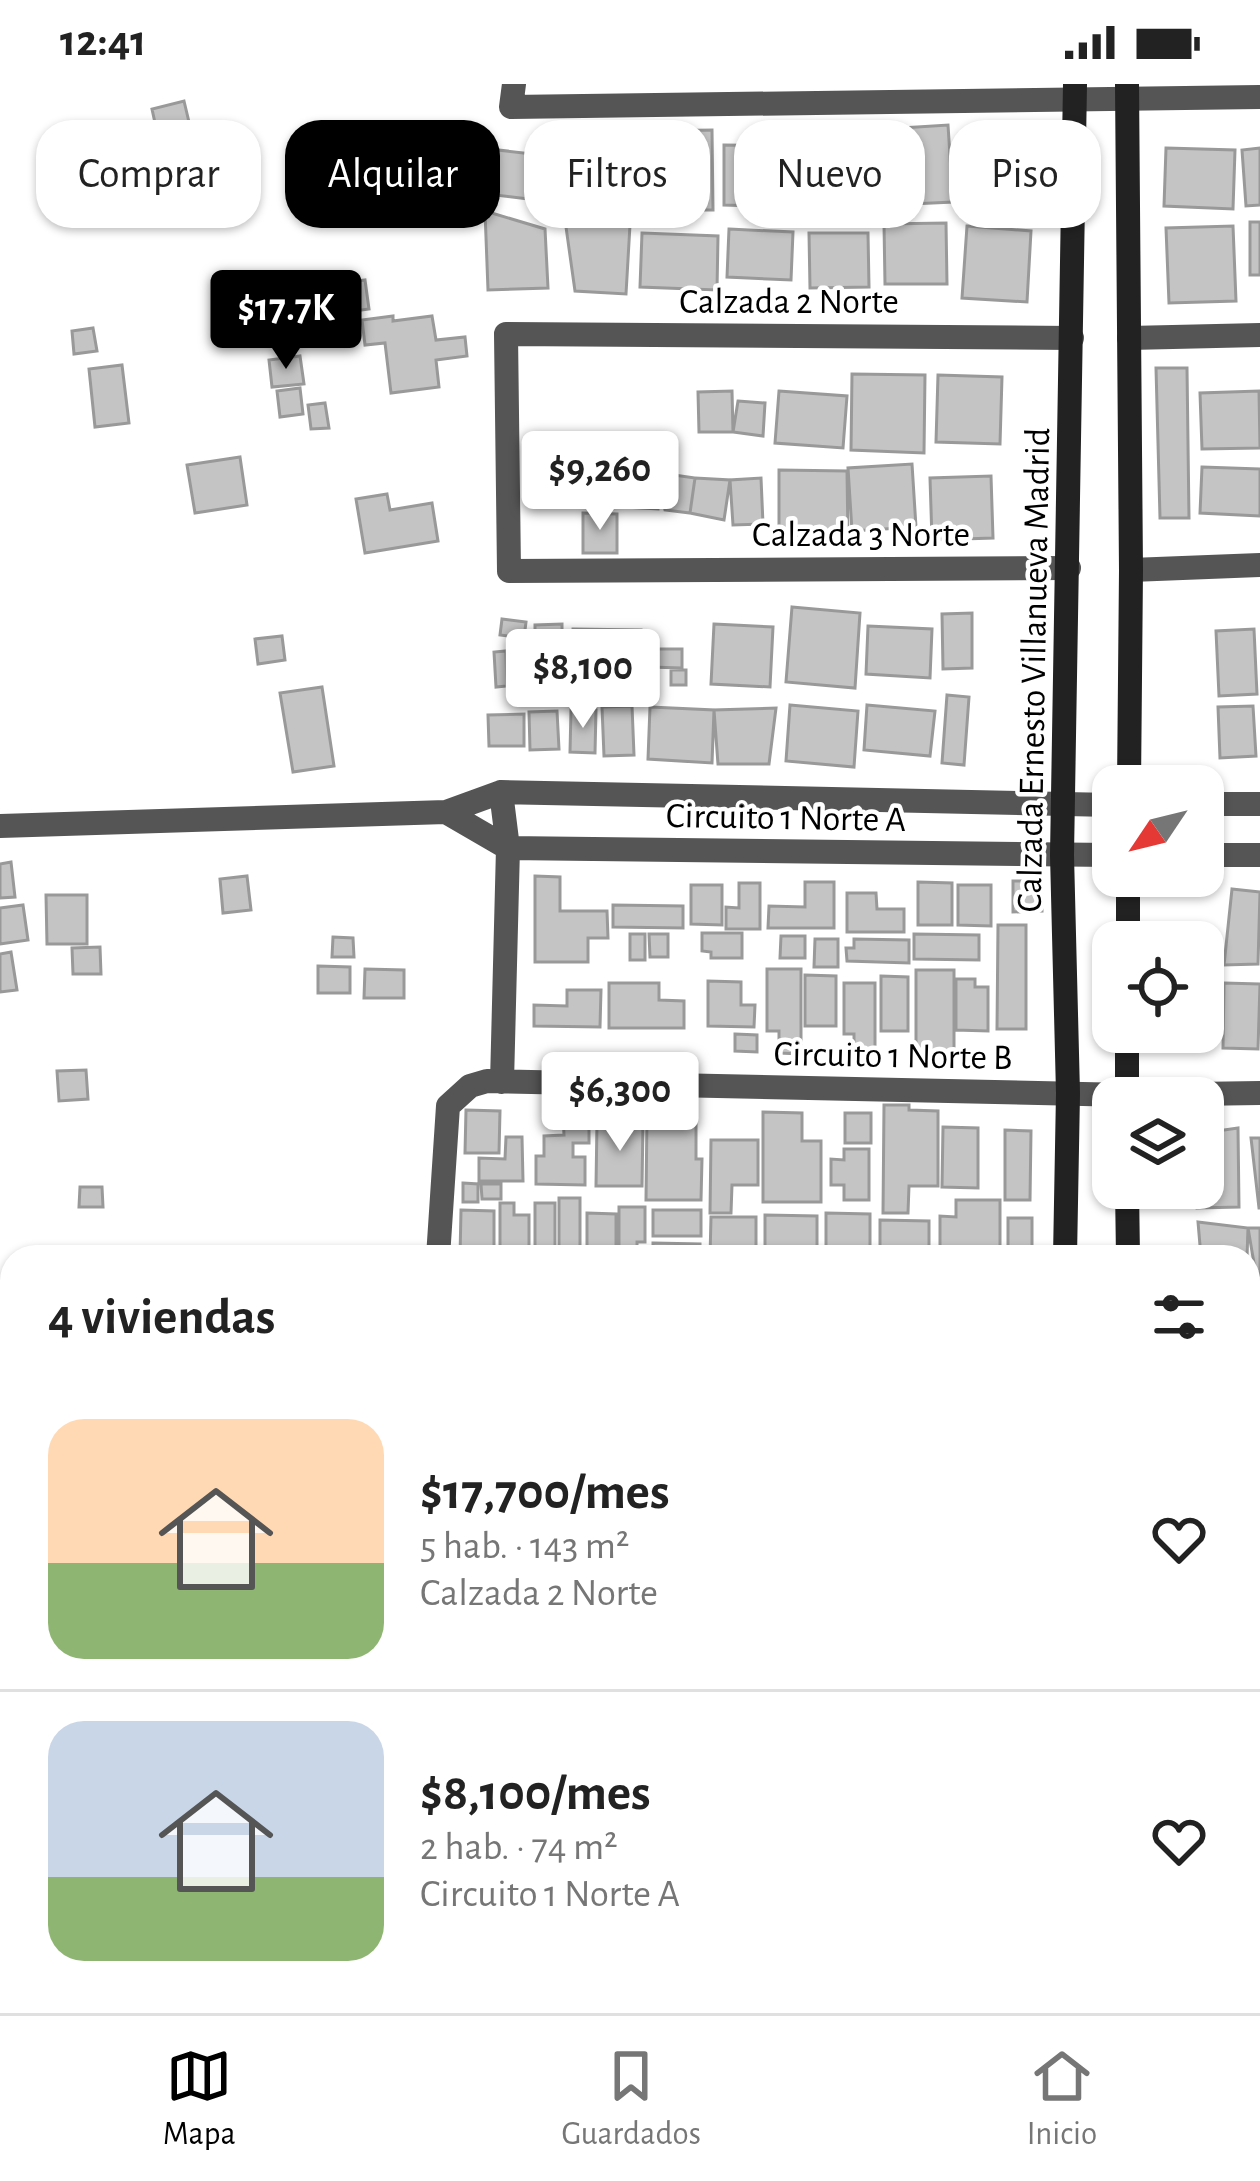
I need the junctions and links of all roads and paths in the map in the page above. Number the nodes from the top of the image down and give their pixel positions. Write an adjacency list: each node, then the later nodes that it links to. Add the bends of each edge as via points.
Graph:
1 (1127, 90): 2 (street); 4 (street); 7 (street)
2 (1075, 92): 3 (street); 6 (street, Calzada Ernesto Villanueva Madrid)
3 (513, 96)
4 (1260, 97)
5 (1260, 335): 7 (street)
6 (1072, 338): 9 (street, Calzada Ernesto Villanueva Madrid); 11 (street, Calzada 2 Norte, via 506,334)
7 (1129, 338): 10 (street)
8 (1260, 565): 10 (street)
9 (1069, 568): 11 (street, Calzada 3 Norte); 15 (street, Calzada Ernesto Villanueva Madrid)
10 (1131, 570): 12 (street)
11 (509, 571)
12 (1129, 765)
13 (501, 792): 15 (street, Circuito 1 Norte A); 18 (street); 20 (street)
14 (1260, 803): 16 (street)
15 (1063, 804): 17 (street, Circuito 1 Norte A); 22 (street, Calzada Ernesto Villanueva Madrid)
16 (1224, 804)
17 (1092, 805)
18 (446, 812): 19 (street); 20 (street)
19 (0, 826)
20 (508, 848): 22 (street, Circuito 1 Norte A); 25 (street)
21 (1224, 854): 24 (street)
22 (1062, 855): 23 (street, Circuito 1 Norte A); 27 (street, Calzada Ernesto Villanueva Madrid)
23 (1092, 855)
24 (1260, 855)
25 (502, 1082): 27 (street, Circuito 1 Norte B); 31 (street, via 470,1086 448,1106)
26 (1260, 1093): 28 (street, Circuito 1 Norte B)
27 (1068, 1094): 29 (street, Circuito 1 Norte B); 32 (street, Calzada Ernesto Villanueva Madrid)
28 (1224, 1094)
29 (1092, 1095)
30 (1127, 1209): 33 (street)
31 (440, 1245)
32 (1065, 1245)
33 (1128, 1245)

